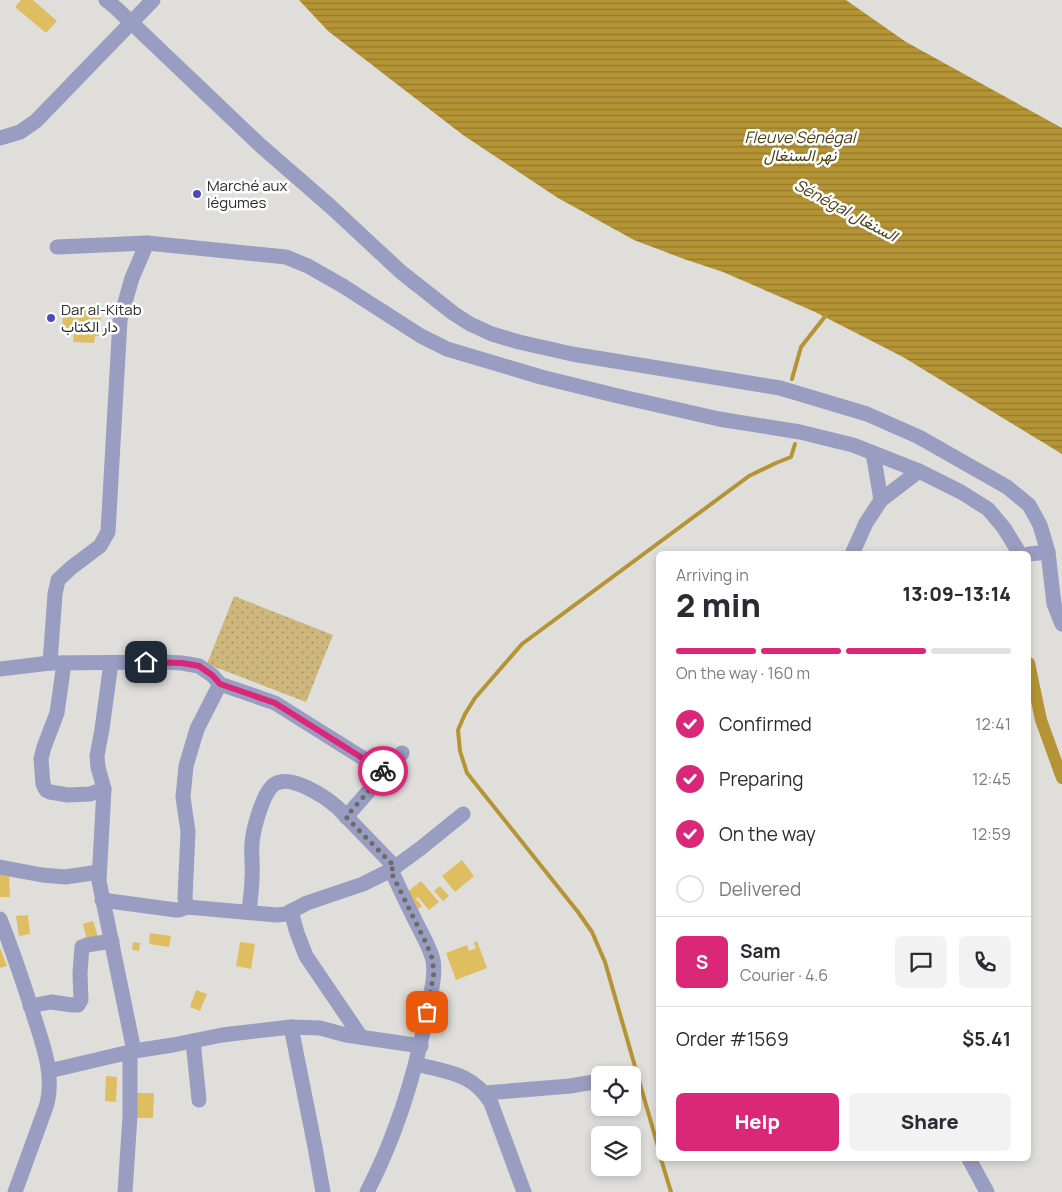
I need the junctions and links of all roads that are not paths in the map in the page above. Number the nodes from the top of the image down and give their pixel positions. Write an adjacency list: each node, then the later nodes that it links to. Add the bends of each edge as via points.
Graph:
1 (106, 0): 3 (street)
2 (153, 0): 3 (street)
3 (131, 22): 4 (street, via 36,121 20,132); 12 (street, via 261,146 402,272 470,324 492,334 572,354 780,388 867,414 919,437 1007,486 1029,505 1040,524)
4 (0, 138)
5 (148, 243): 6 (street); 7 (street, via 286,257 308,266 420,336 447,348 618,396 719,419 800,432); 15 (street, via 132,278 120,320 108,532 100,546 58,580 55,594)
6 (57, 248)
7 (872, 453): 8 (street); 9 (street)
8 (919, 471): 9 (street); 11 (street, via 988,509)
9 (882, 500): 10 (street, via 866,523)
10 (853, 551)
11 (1018, 551)
12 (1048, 552): 13 (street); 14 (street, via 1054,604)
13 (1031, 554)
14 (1062, 624)
15 (57, 663): 16 (street); 17 (street); 21 (street, via 57,713 41,759 43,784 46,790 60,795 83,795)
16 (111, 663): 18 (street, via 173,662 199,666); 21 (street, via 97,756)
17 (0, 670)
18 (220, 684): 20 (street, via 275,703); 28 (street, via 197,729 184,778 183,801 188,832)
19 (402, 753): 20 (street)
20 (385, 772): 23 (street)
21 (104, 789): 26 (street)
22 (463, 814): 25 (street)
23 (346, 817): 25 (street); 30 (street, via 311,789 292,782 276,783 270,788 260,807 252,842)
24 (0, 867): 26 (street, via 54,876)
25 (393, 869): 29 (street, via 363,884); 37 (street, via 434,966)
26 (99, 872): 27 (street)
27 (102, 900): 28 (street, via 176,910); 32 (street)
28 (187, 906): 30 (street)
29 (290, 911): 30 (street, via 276,915); 35 (street, via 306,956)
30 (249, 912)
31 (0, 919): 33 (street)
32 (112, 941): 33 (street, via 82,947 81,1000 78,1004 51,1002); 38 (street)
33 (30, 1006): 40 (street)
34 (291, 1027): 35 (street, via 320,1028); 36 (street); 47 (street)
35 (361, 1037): 37 (street)
36 (194, 1041): 38 (street); 43 (street)
37 (421, 1046): 39 (street)
38 (132, 1051): 40 (street); 46 (street)
39 (416, 1064): 42 (street, via 462,1076); 48 (street, via 396,1129)
40 (49, 1071): 45 (street, via 47,1104)
41 (591, 1082): 42 (street)
42 (485, 1093): 49 (street)
43 (199, 1100)
44 (970, 1161): 50 (street)
45 (15, 1192)
46 (126, 1192)
47 (323, 1192)
48 (368, 1192)
49 (524, 1192)
50 (987, 1192)

